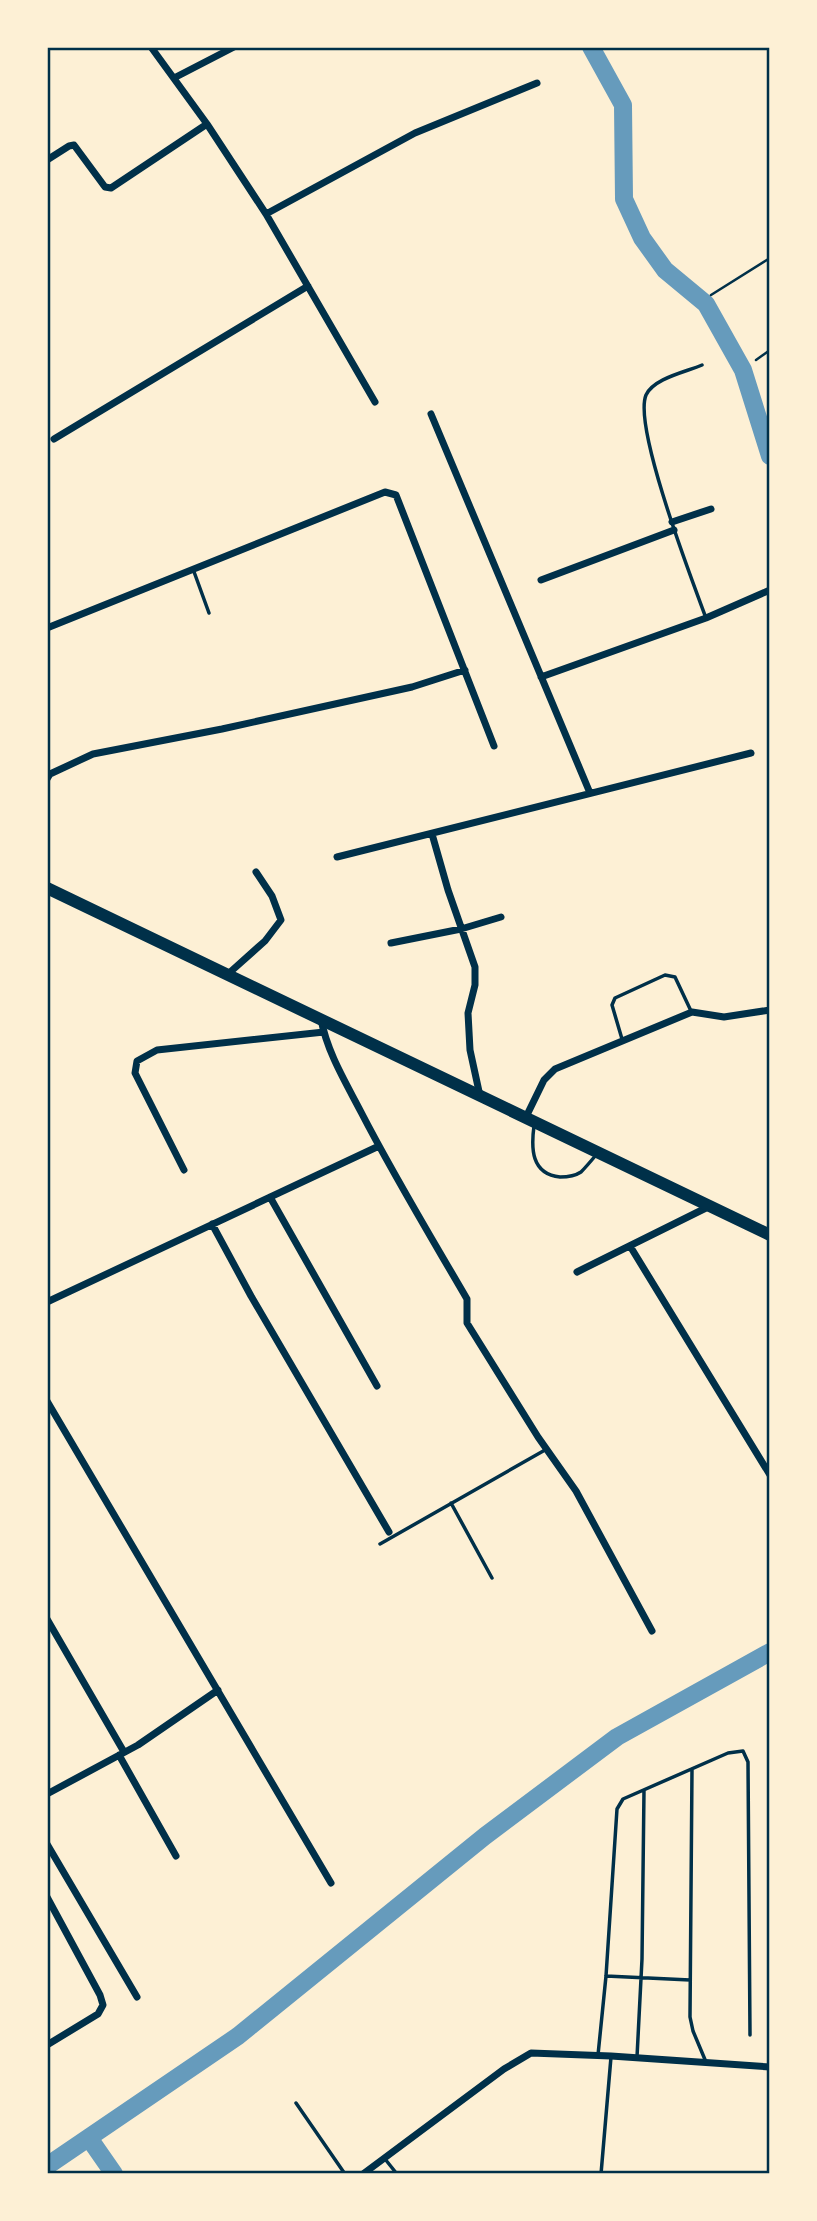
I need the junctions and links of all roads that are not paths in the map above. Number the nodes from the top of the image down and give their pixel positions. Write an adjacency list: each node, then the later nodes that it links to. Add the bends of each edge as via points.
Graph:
1 (151, 47): 3 (street)
2 (234, 47): 3 (street)
3 (174, 78): 5 (street)
4 (537, 83): 7 (street, via 415,133)
5 (207, 124): 6 (street, via 111,188 105,187 74,145); 7 (street)
6 (47, 160)
7 (266, 214): 8 (street)
8 (308, 286): 10 (street); 12 (street)
9 (702, 365): 14 (lane, via 658,382 647,394 644,421)
10 (375, 402)
11 (431, 414): 22 (street)
12 (54, 439)
13 (711, 509): 14 (street)
14 (673, 526): 16 (street); 19 (lane)
15 (193, 567): 18 (lane); 20 (street); 21 (street, via 391,492)
16 (541, 580)
17 (770, 590): 19 (street)
18 (209, 613)
19 (706, 618): 22 (street)
20 (47, 628)
21 (465, 670): 23 (street); 25 (street, via 412,687 93,754)
22 (541, 677): 26 (street)
23 (494, 746)
24 (751, 753): 26 (street)
25 (47, 779)
26 (590, 793): 27 (street)
27 (432, 834): 28 (street); 32 (street)
28 (337, 857)
29 (256, 872): 34 (street, via 281,920)
30 (47, 888): 34 (main road)
31 (501, 917): 32 (street)
32 (461, 929): 33 (street); 40 (street, via 475,967 468,1013)
33 (391, 943)
34 (228, 974): 37 (main road)
35 (770, 1010): 36 (street, via 724,1017)
36 (692, 1012): 39 (street); 39 (lane, via 675,977 665,975 615,998 612,1005)
37 (321, 1018): 38 (street); 40 (main road)
38 (324, 1032): 42 (street); 44 (street, via 157,1050 137,1061 135,1073)
39 (622, 1041): 41 (street, via 555,1069 544,1080)
40 (480, 1097): 41 (main road)
41 (530, 1120): 43 (main road); 43 (lane, via 534,1158 548,1174 579,1174)
42 (379, 1146): 45 (street); 54 (street, via 467,1299 467,1323)
43 (597, 1154): 46 (main road)
44 (184, 1170)
45 (270, 1197): 47 (street); 52 (street)
46 (710, 1206): 48 (main road); 49 (street)
47 (212, 1224): 51 (street); 57 (street)
48 (770, 1235)
49 (630, 1246): 50 (street); 55 (street)
50 (577, 1272)
51 (47, 1302)
52 (377, 1386)
53 (47, 1401): 62 (street)
54 (547, 1450): 56 (lane); 61 (street, via 576,1491)
55 (770, 1475)
56 (451, 1503): 58 (lane); 59 (lane)
57 (389, 1532)
58 (380, 1544)
59 (492, 1578)
60 (47, 1619): 63 (street)
61 (652, 1631)
62 (218, 1690): 63 (street); 69 (street)
63 (122, 1754): 66 (street); 68 (street)
64 (692, 1769): 65 (lane); 73 (lane); 75 (lane, via 743,1751 748,1762)
65 (644, 1790): 71 (lane, via 623,1799 617,1809); 72 (lane)
66 (47, 1794)
67 (47, 1844): 74 (street)
68 (176, 1856)
69 (331, 1883)
70 (47, 1898): 76 (street, via 103,2005 98,2014)
71 (606, 1976): 72 (lane); 77 (lane)
72 (641, 1978): 73 (lane); 79 (lane)
73 (690, 1980): 80 (lane, via 690,2018)
74 (137, 1997)
75 (750, 2035)
76 (47, 2045)
77 (597, 2055): 78 (street); 83 (street, via 531,2053)
78 (611, 2056): 79 (street); 87 (lane)
79 (637, 2057): 80 (street)
80 (706, 2063): 81 (street)
81 (770, 2067)
82 (296, 2103): 84 (lane)
83 (385, 2159): 85 (street); 86 (lane)
84 (345, 2174)
85 (363, 2174)
86 (397, 2174)
87 (601, 2174)

